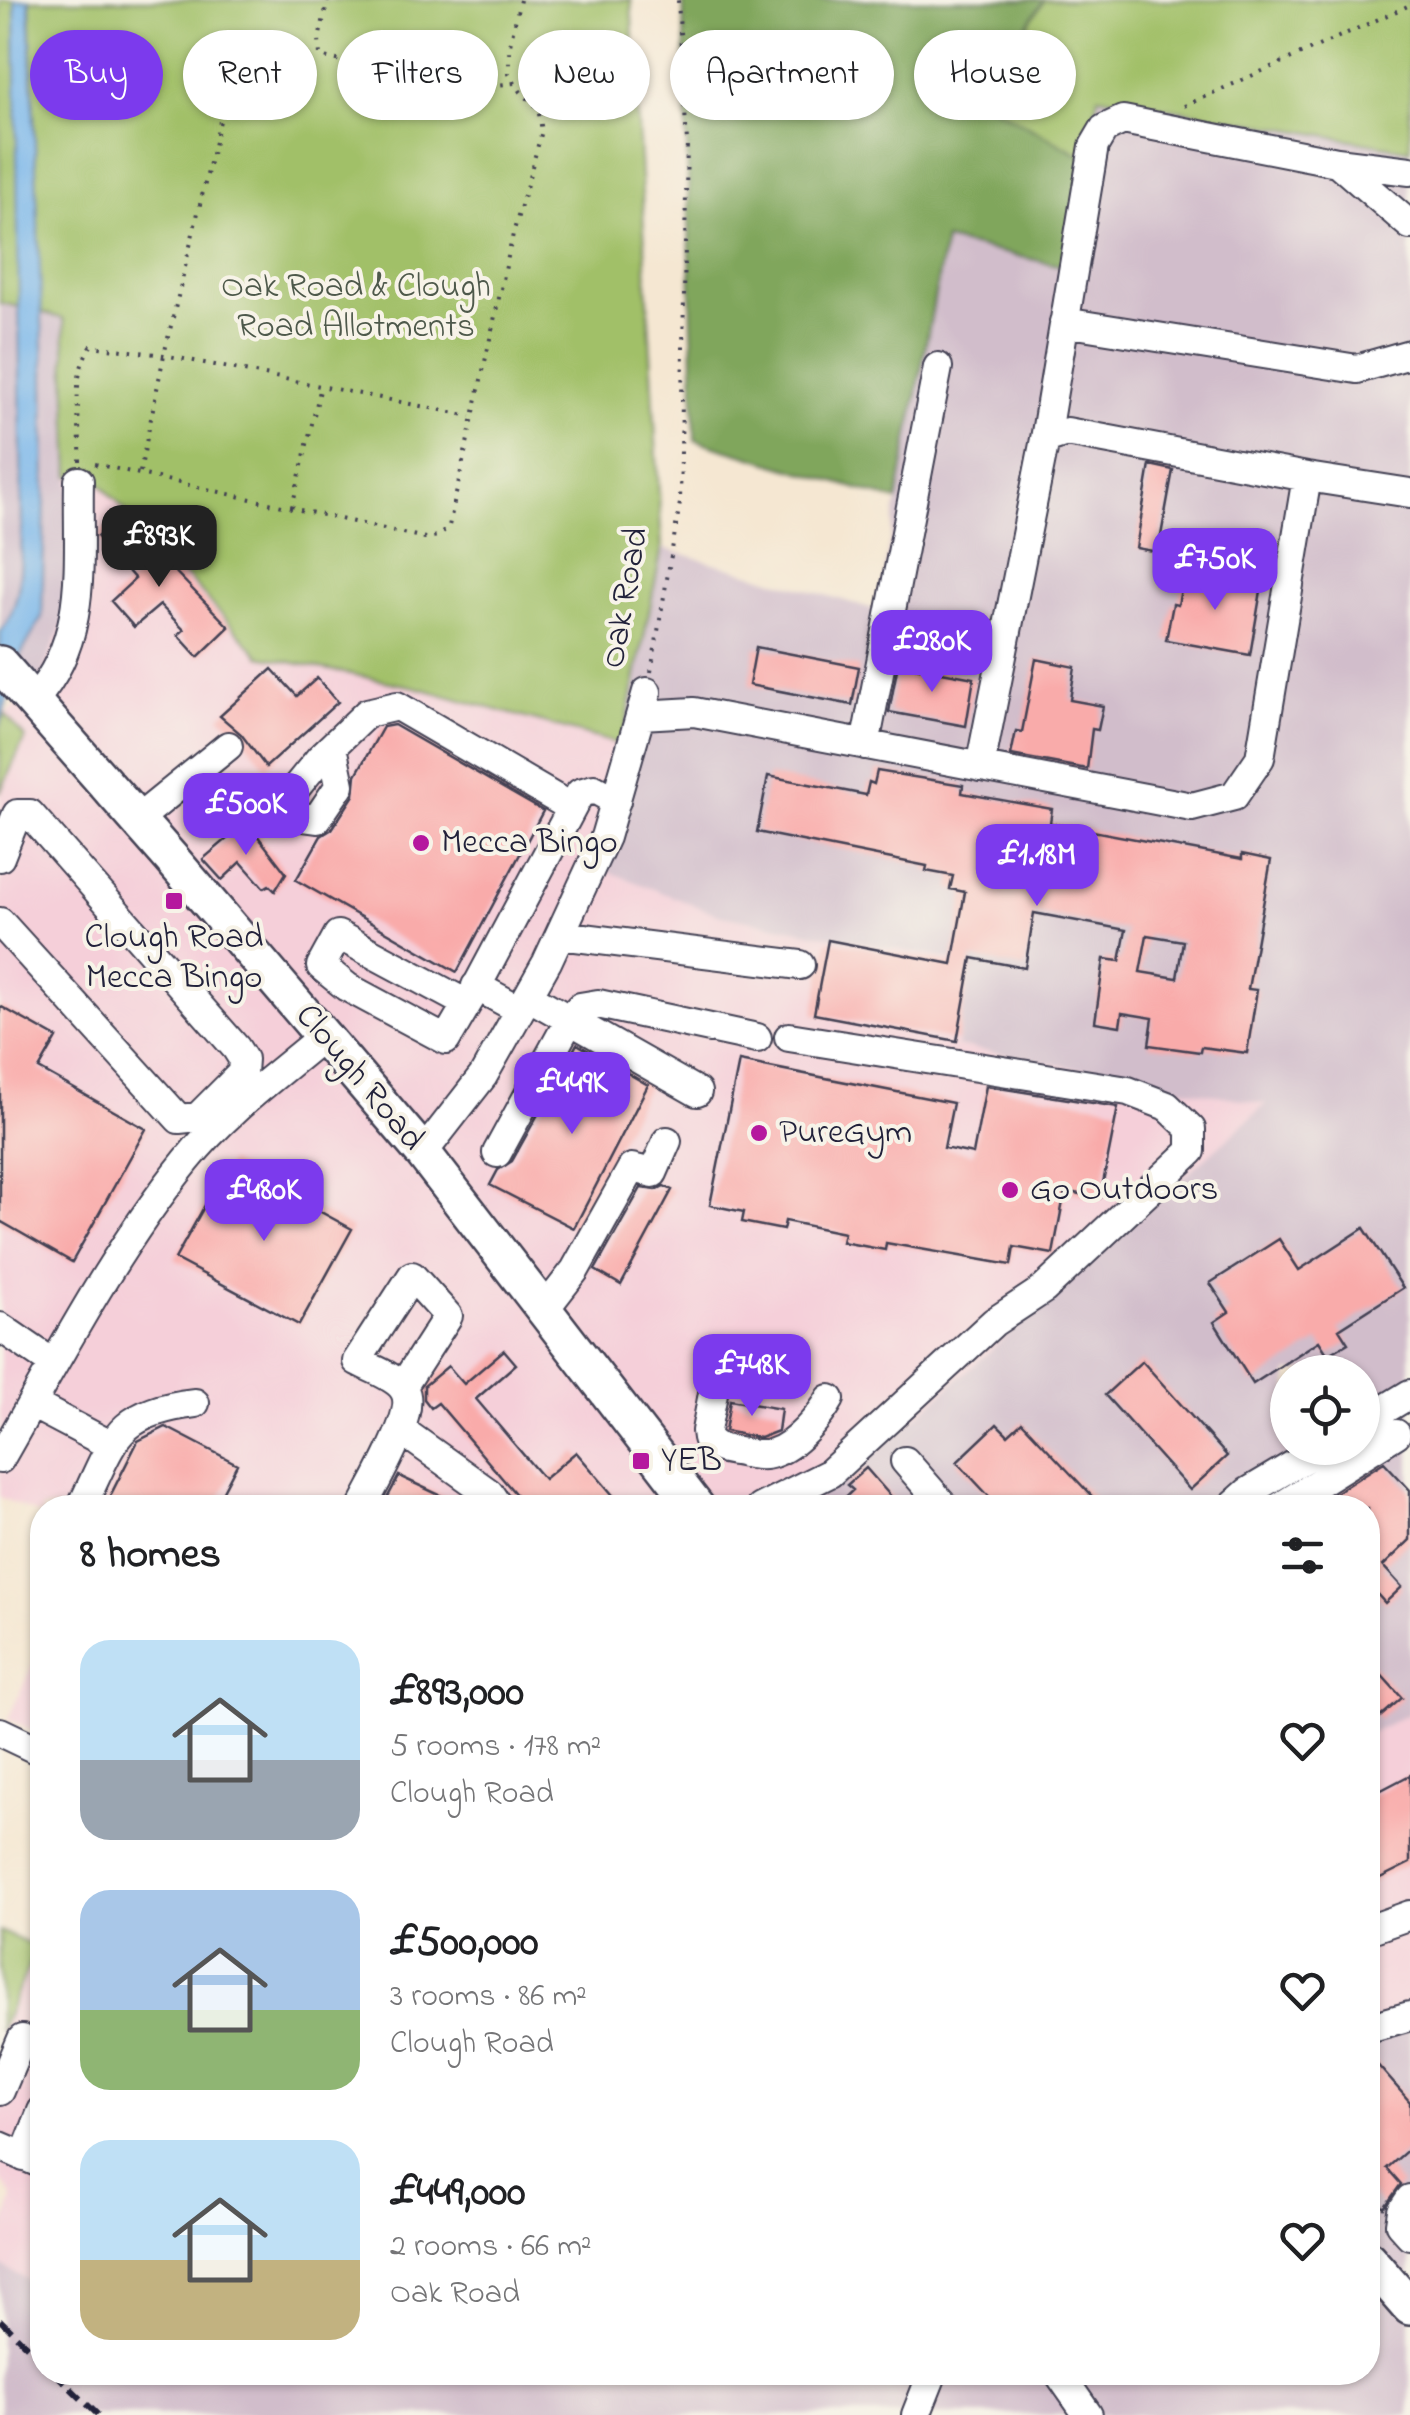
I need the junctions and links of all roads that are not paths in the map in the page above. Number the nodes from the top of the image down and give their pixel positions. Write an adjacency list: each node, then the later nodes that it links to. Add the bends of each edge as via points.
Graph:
1 (1337, 162): 2 (street); 3 (street); 4 (street, via 1123,120 1104,129 1094,146)
2 (1410, 170)
3 (1410, 224)
4 (1064, 322): 5 (street, via 1357,369); 7 (street)
5 (1410, 354)
6 (938, 368): 12 (street)
7 (1046, 438): 9 (street, via 1067,432); 15 (street)
8 (80, 471): 11 (street, via 71,638 50,682)
9 (1307, 477): 10 (street); 15 (street, via 1260,758 1234,796 1192,807)
10 (1410, 492)
11 (19, 684): 18 (main road, Clough Road)
12 (865, 745): 15 (street); 16 (street, Oak Road, via 644,703)
13 (228, 746): 18 (street)
14 (332, 747): 17 (street, via 367,713 397,706)
15 (980, 767)
16 (616, 801): 17 (street, via 594,789 580,793); 21 (street, Oak Road)
17 (572, 808): 23 (street)
18 (138, 820): 26 (main road, Clough Road)
19 (0, 857): 30 (street, via 17,814 30,814 236,1048 242,1073)
20 (0, 922): 30 (street, via 179,1119)
21 (560, 935): 22 (street); 24 (street, Oak Road)
22 (800, 966)
23 (472, 995): 23 (street, via 446,1040 321,966 338,935); 24 (street)
24 (524, 1003): 25 (street); 32 (street, Oak Road, via 483,1076)
25 (570, 1020): 27 (street, via 580,1008 598,1004); 29 (street); 33 (street)
26 (324, 1036): 30 (street); 32 (main road, Clough Road)
27 (757, 1038)
28 (789, 1038): 53 (street, via 1128,1092 1167,1106 1191,1129 1192,1151 830,1473)
29 (697, 1092)
30 (227, 1105): 36 (street)
31 (667, 1141): 34 (street, via 653,1173 632,1168)
32 (422, 1153): 34 (main road, Clough Road)
33 (496, 1153)
34 (544, 1310): 52 (main road, Clough Road)
35 (0, 1327): 36 (street)
36 (54, 1364): 41 (street)
37 (716, 1377): 40 (street, via 706,1431 719,1448 772,1454)
38 (402, 1386): 44 (street, via 407,1396)
39 (1410, 1394): 43 (street)
40 (830, 1399)
41 (32, 1404): 45 (street); 46 (street)
42 (196, 1404): 45 (street, via 135,1418)
43 (1389, 1429): 56 (street)
44 (401, 1430): 50 (street); 51 (street)
45 (110, 1445): 49 (street)
46 (6, 1448)
47 (905, 1461): 54 (street)
48 (1296, 1465): 55 (street)
49 (87, 1495)
50 (368, 1495)
51 (490, 1495)
52 (687, 1495)
53 (786, 1495)
54 (935, 1495)
55 (1250, 1495)
56 (1296, 1495)
57 (0, 1732): 58 (street)
58 (30, 1746)
59 (1410, 1915): 60 (street)
60 (1380, 1926)
61 (1410, 2016): 62 (street)
62 (1380, 2025)
63 (22, 2038): 64 (street)
64 (0, 2091)
65 (1410, 2198): 66 (street, via 1399,2217)
66 (1410, 2235)
67 (1380, 2273): 68 (main road)
68 (1410, 2307)
69 (928, 2385): 71 (street)
70 (1067, 2385): 72 (street)
71 (916, 2415)
72 (1088, 2415)

